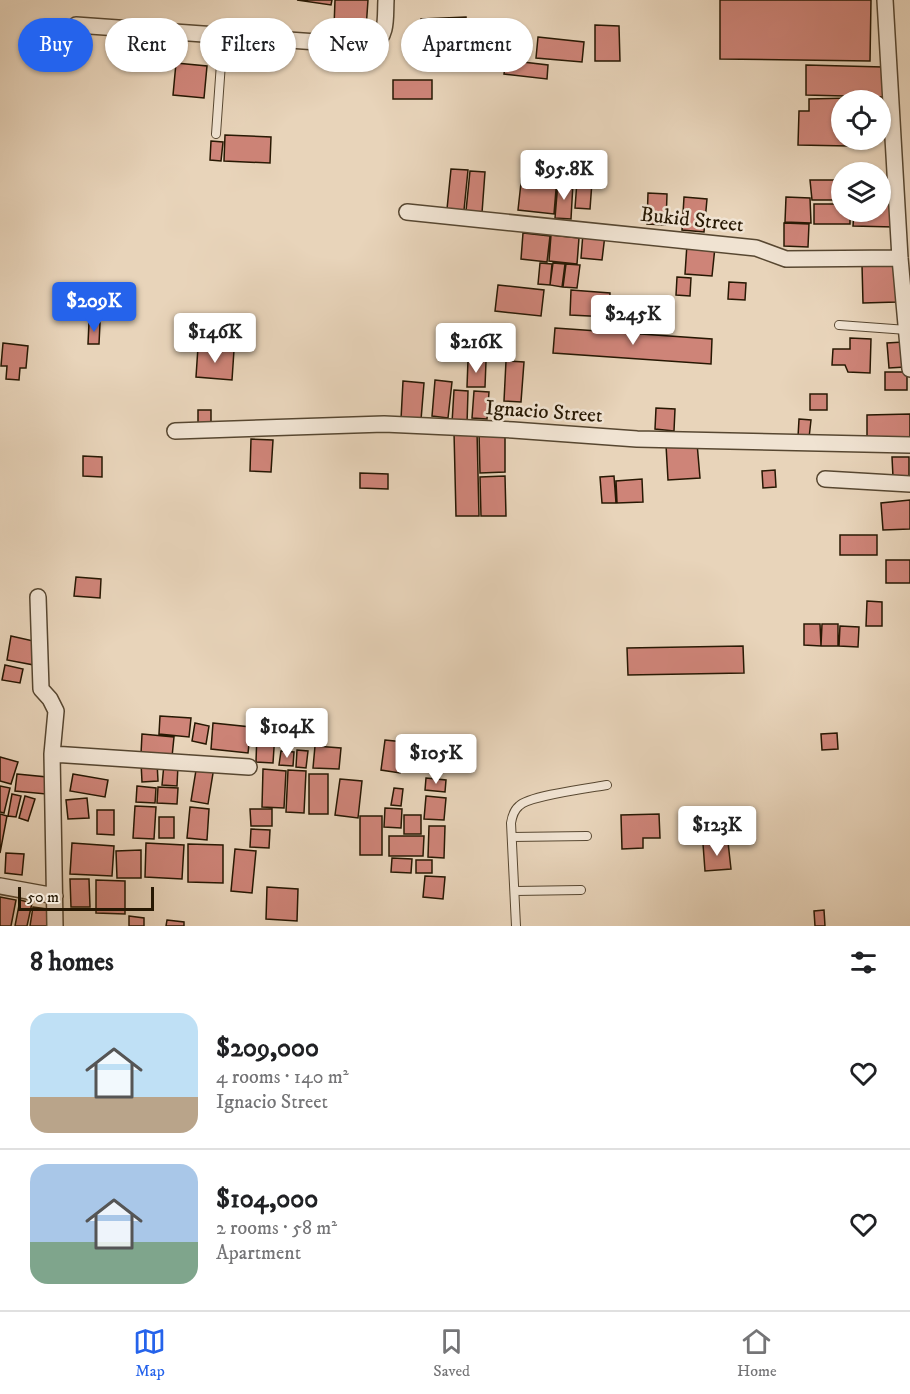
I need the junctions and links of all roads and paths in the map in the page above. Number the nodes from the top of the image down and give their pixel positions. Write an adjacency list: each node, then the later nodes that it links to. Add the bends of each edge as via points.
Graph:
1 (386, 0): 5 (street, via 385,30 373,46)
2 (885, 0): 9 (street)
3 (93, 26): 4 (street)
4 (200, 33)
5 (296, 40)
6 (220, 72): 7 (lane)
7 (216, 134)
8 (407, 212): 9 (street, Bukid Street, via 756,248 786,259)
9 (900, 258): 11 (street)
10 (839, 325): 11 (lane)
11 (907, 330): 12 (street)
12 (910, 369)
13 (175, 431): 14 (street, Ignacio Street, via 384,424 637,439)
14 (910, 445)
15 (825, 479): 16 (street)
16 (910, 484)
17 (38, 597): 18 (street, via 41,689 56,711)
18 (52, 754): 19 (street); 26 (street)
19 (249, 767)
20 (607, 785): 22 (lane, via 521,803 512,818)
21 (587, 836): 22 (lane)
22 (512, 837): 25 (lane)
23 (0, 886): 26 (street)
24 (581, 890): 25 (lane)
25 (515, 891): 28 (lane)
26 (55, 896): 27 (street)
27 (55, 926)
28 (516, 926)

